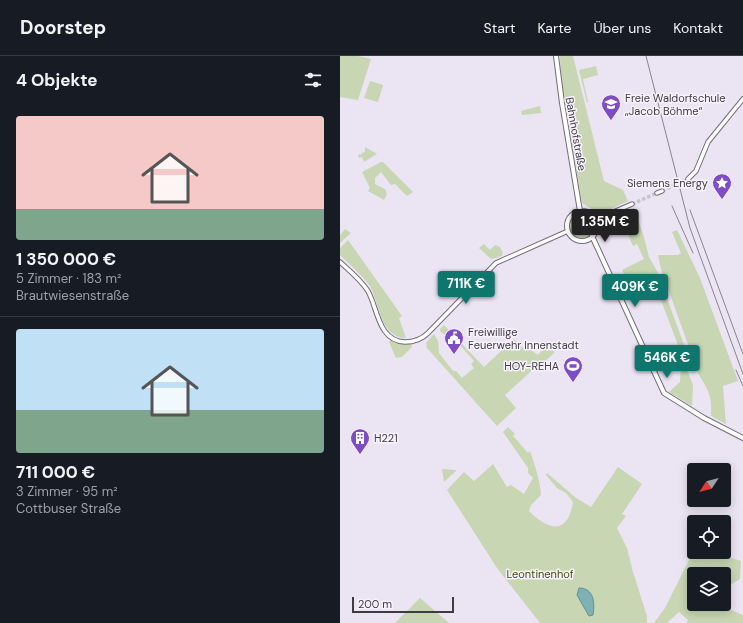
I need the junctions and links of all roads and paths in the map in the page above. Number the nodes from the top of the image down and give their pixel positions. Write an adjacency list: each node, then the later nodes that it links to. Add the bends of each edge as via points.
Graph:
1 (557, 57): 7 (main road, Bahnhofstraße)
2 (743, 98): 3 (street, via 708,142 696,171)
3 (688, 179)
4 (662, 191): 5 (street)
5 (657, 193)
6 (632, 204): 8 (street)
7 (580, 211): 8 (main road, via 589,213); 9 (main road, via 570,217)
8 (595, 220): 10 (main road, via 596,229)
9 (568, 231): 10 (main road, via 580,240); 11 (street, via 498,262 422,338 415,341 405,342 386,334 367,290)
10 (592, 236): 12 (main road, via 664,394)
11 (341, 264)
12 (743, 438)

